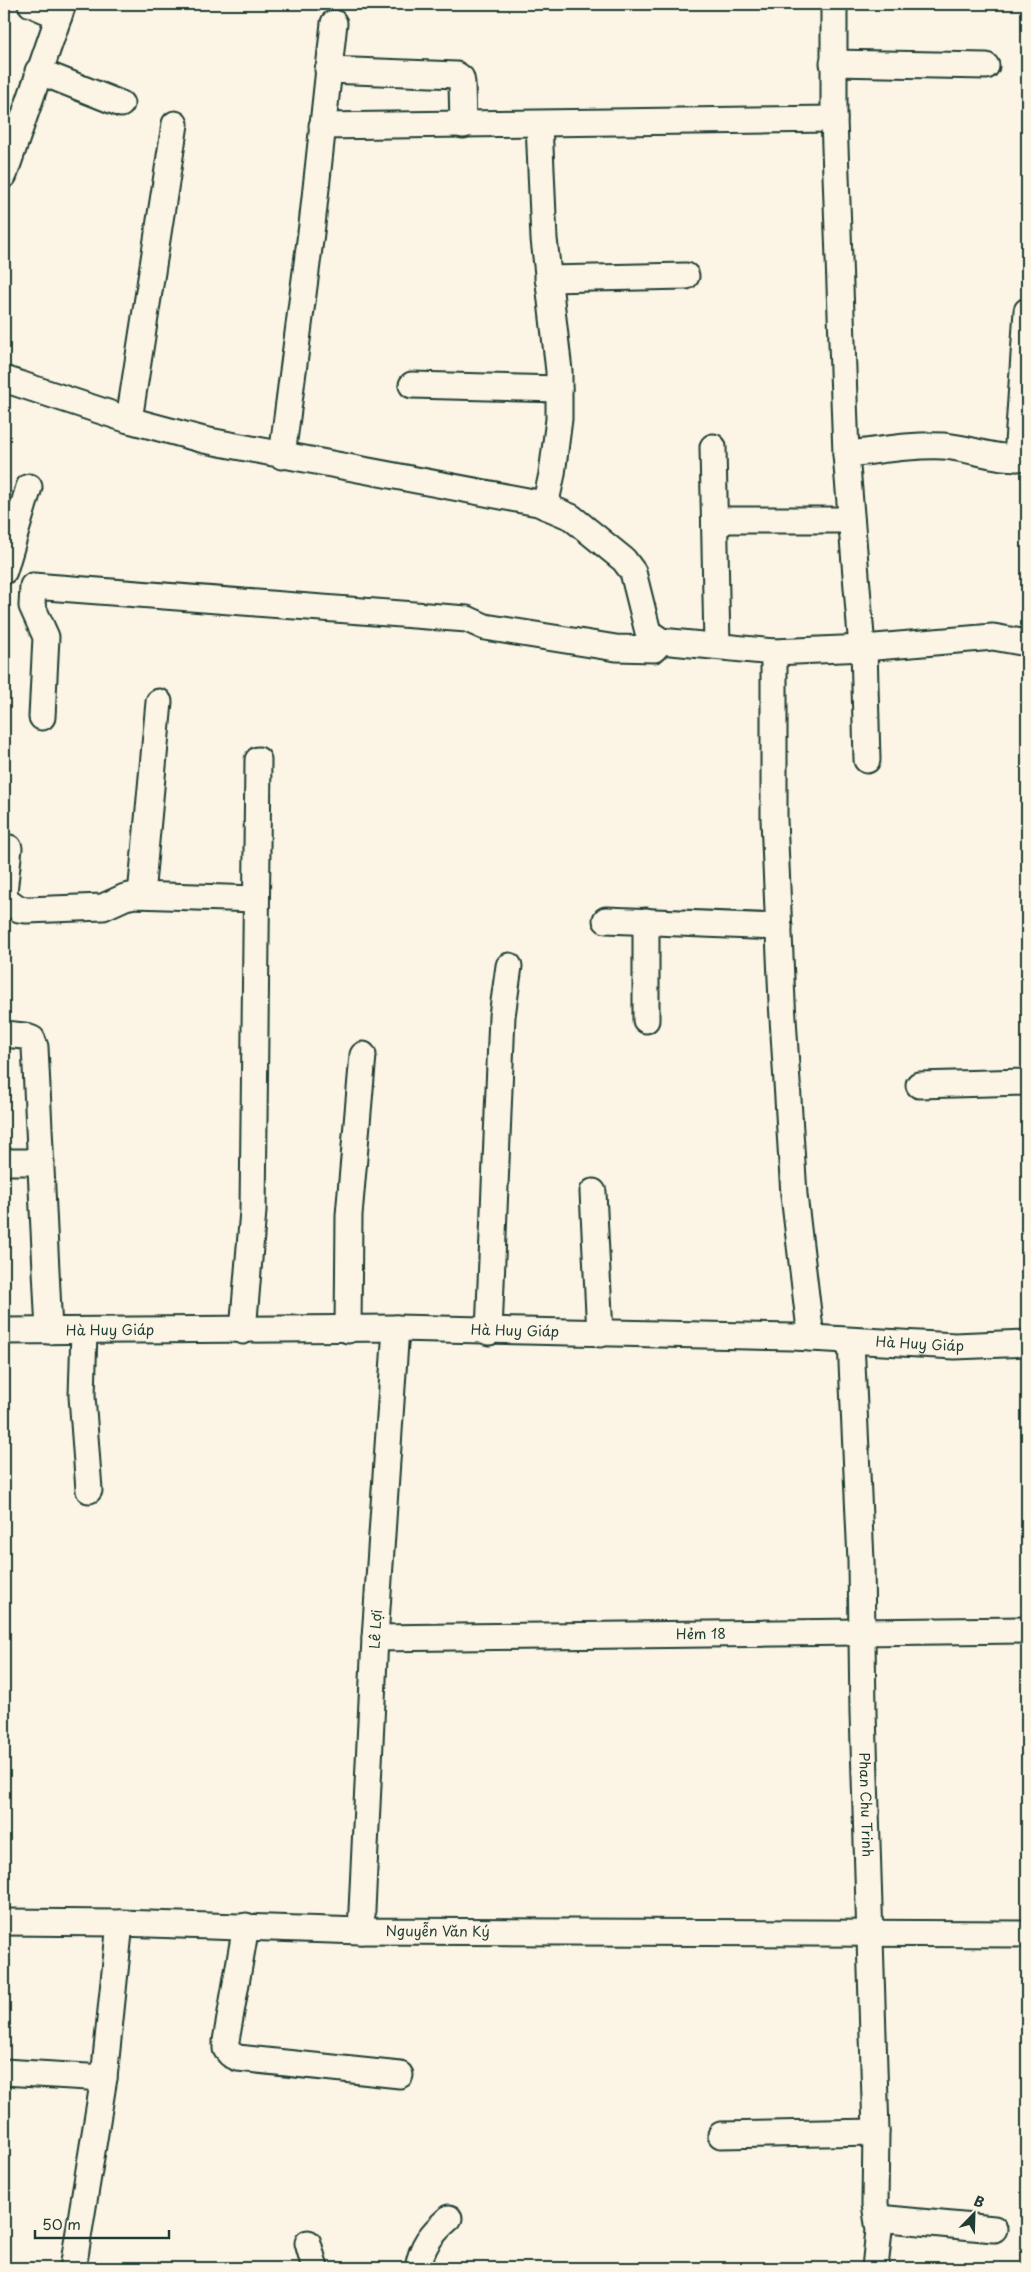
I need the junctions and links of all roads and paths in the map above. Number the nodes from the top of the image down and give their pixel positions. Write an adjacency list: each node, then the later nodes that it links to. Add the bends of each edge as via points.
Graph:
1 (31, 4): 3 (street)
2 (834, 4): 5 (street)
3 (61, 10): 8 (street)
4 (334, 23): 7 (street)
5 (833, 63): 6 (street); 10 (street)
6 (986, 66)
7 (328, 70): 13 (street, via 457,75 462,83); 14 (street)
8 (38, 71): 9 (street); 15 (street)
9 (121, 104)
10 (834, 119): 12 (street); 24 (street)
11 (175, 124): 22 (street)
12 (539, 124): 13 (street); 17 (street)
13 (462, 125): 14 (street)
14 (322, 126): 25 (street)
15 (4, 175)
16 (686, 276): 17 (street)
17 (548, 279): 21 (street)
18 (1027, 311): 26 (street)
19 (4, 379): 22 (street)
20 (412, 385): 21 (street)
21 (559, 389): 28 (street, via 559,419)
22 (129, 420): 25 (street)
23 (713, 447): 30 (street)
24 (846, 454): 26 (street, via 932,446); 29 (street)
25 (282, 456): 28 (street)
26 (1022, 458)
27 (29, 487): 31 (street)
28 (545, 506): 34 (street, via 571,517 624,560 633,572 648,632)
29 (851, 520): 30 (street); 37 (street)
30 (720, 524): 36 (street)
31 (4, 571)
32 (4, 582): 33 (street)
33 (33, 586): 34 (street, via 467,619 485,627 616,648 654,649); 40 (street, via 32,606 46,638)
34 (661, 641): 36 (street)
35 (1027, 643): 37 (street, via 993,637)
36 (717, 646): 38 (street)
37 (864, 648): 38 (street); 42 (street)
38 (774, 652): 48 (street, via 774,819)
39 (159, 702): 44 (street)
40 (42, 717)
41 (258, 760): 45 (street)
42 (867, 760)
43 (9, 848): 44 (street, via 5,899 20,908 90,909)
44 (141, 895): 45 (street)
45 (256, 899): 63 (street, via 253,1211)
46 (606, 920): 47 (street)
47 (646, 922): 48 (street); 50 (street)
48 (779, 927): 66 (street, via 794,1194)
49 (509, 966): 64 (street, via 502,1016)
50 (646, 1020)
51 (4, 1034): 56 (street, via 32,1039 35,1047)
52 (363, 1055): 59 (street, via 349,1214)
53 (1027, 1082): 54 (street)
54 (919, 1085)
55 (4, 1162): 56 (street)
56 (41, 1162): 61 (street)
57 (593, 1192): 65 (street)
58 (396, 1328): 59 (street, Hà Huy Giáp); 64 (street, Hà Huy Giáp); 72 (street, Lê Lợi)
59 (348, 1330): 63 (street, Hà Huy Giáp)
60 (4, 1331): 61 (street, Hà Huy Giáp)
61 (49, 1331): 62 (street, Hà Huy Giáp)
62 (84, 1331): 63 (street, Hà Huy Giáp); 69 (street, via 82,1396)
63 (243, 1331)
64 (489, 1332): 65 (street, Hà Huy Giáp)
65 (600, 1334): 66 (street, Hà Huy Giáp)
66 (811, 1338): 67 (street, Hà Huy Giáp)
67 (851, 1341): 68 (street, Hà Huy Giáp, via 955,1346); 71 (street, Phan Chu Trinh)
68 (1027, 1343)
69 (88, 1490)
70 (1027, 1630): 71 (street, Hẻm 18)
71 (862, 1632): 72 (street, Hẻm 18); 77 (street, Phan Chu Trinh)
72 (375, 1638): 76 (street, Lê Lợi)
73 (4, 1922): 74 (street, Nguyễn Văn Ký)
74 (120, 1922): 75 (street, Nguyễn Văn Ký); 81 (street)
75 (246, 1926): 76 (street, Nguyễn Văn Ký); 80 (street, via 226,2041 230,2054 238,2058)
76 (361, 1930): 77 (street, Nguyễn Văn Ký)
77 (871, 1933): 78 (street, Nguyễn Văn Ký); 82 (street, Phan Chu Trinh)
78 (1027, 1934)
79 (4, 2072): 81 (street)
80 (400, 2075)
81 (104, 2078): 88 (street)
82 (876, 2132): 83 (street); 85 (street, Phan Chu Trinh, via 874,2166)
83 (722, 2135)
84 (449, 2218): 90 (street, via 429,2236 421,2251)
85 (878, 2218): 86 (street); 91 (street, Phan Chu Trinh)
86 (994, 2229)
87 (308, 2243): 89 (street)
88 (73, 2268)
89 (315, 2268)
90 (418, 2268)
91 (875, 2268)

